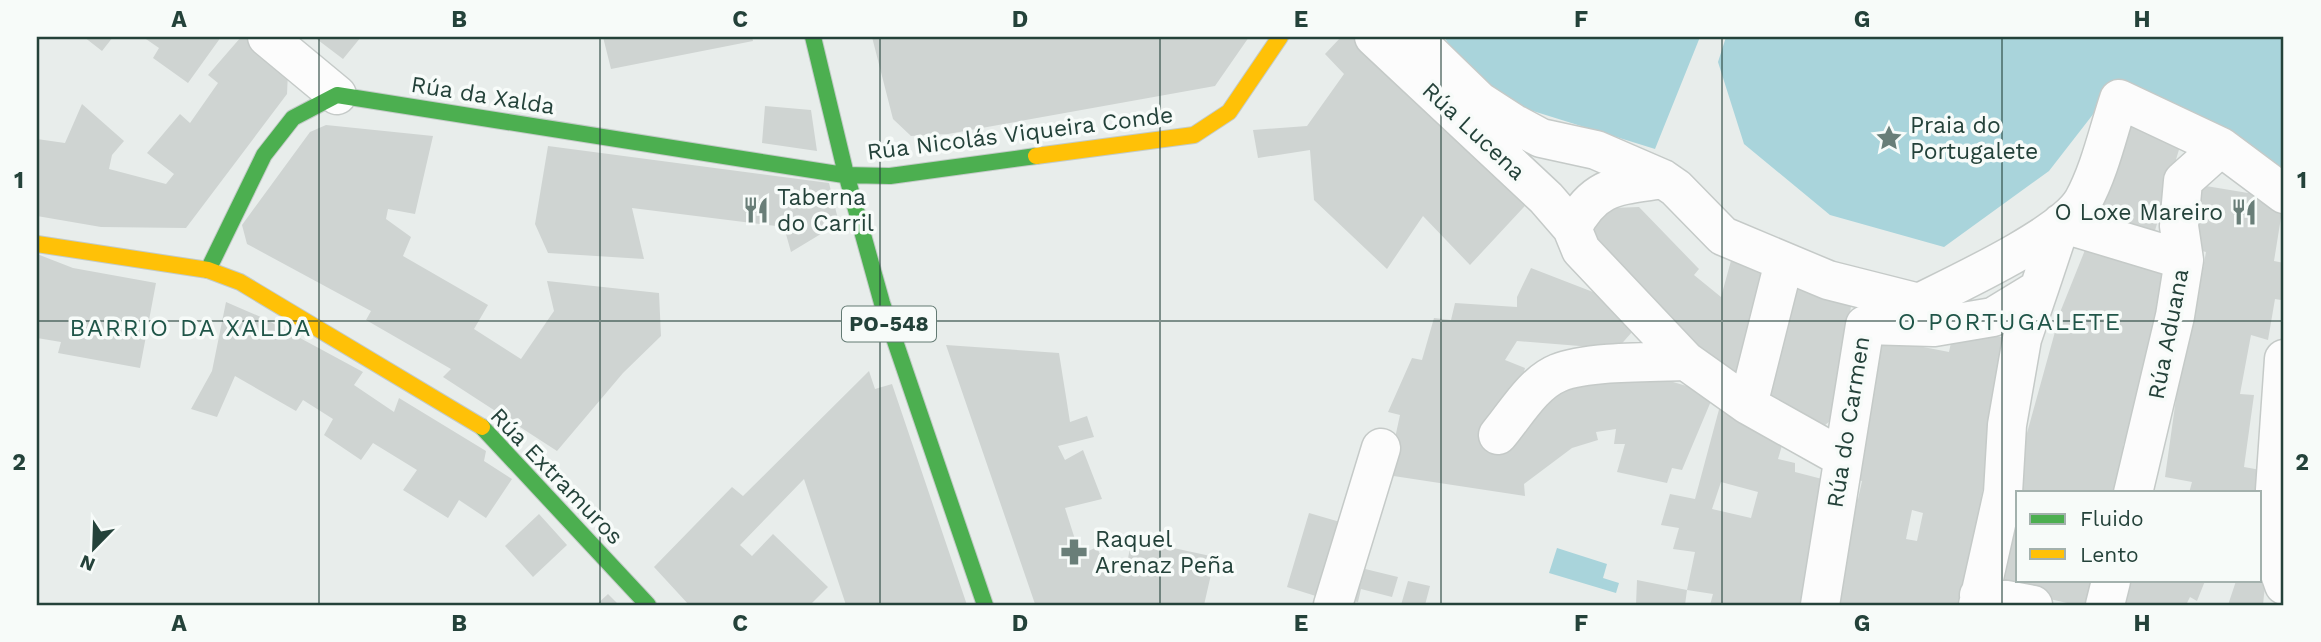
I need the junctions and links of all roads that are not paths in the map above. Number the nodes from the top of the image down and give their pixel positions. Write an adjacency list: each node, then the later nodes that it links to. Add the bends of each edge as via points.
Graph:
1 (267, 37): 6 (street)
2 (813, 37): 8 (street, PO-548)
3 (1280, 37): 8 (street, Rúa Nicolás Viqueira Conde, via 1229,112 1194,135 890,176)
4 (1374, 37): 12 (street, Rúa Lucena, via 1546,198)
5 (1413, 37): 9 (street, via 1479,101 1513,123 1541,138 1596,150)
6 (337, 95): 8 (street, Rúa da Xalda); 16 (street, via 293,118 264,155)
7 (2221, 147): 10 (street); 11 (street, via 2119,99 2082,203); 14 (street, Rúa Aduana, via 2183,180 2179,226)
8 (844, 175): 29 (street, PO-548, via 910,390)
9 (1663, 179): 12 (street, via 1614,186 1584,204); 15 (street, via 1723,236)
10 (2284, 194)
11 (2061, 223): 14 (street); 15 (street, via 2007,258 1919,303 1828,280); 17 (street)
12 (1572, 228): 19 (street, Rúa Lucena, via 1581,250)
13 (37, 244): 16 (street, Rúa Extramuros)
14 (2184, 260): 24 (street, Rúa Aduana)
15 (1784, 261): 20 (street)
16 (208, 270): 28 (street, Rúa Extramuros, via 240,282 482,426)
17 (2039, 289): 23 (street, Rúa do Carmen, via 1993,317 1934,327 1865,325); 27 (street, via 2022,340 2007,425 2003,493)
18 (2284, 359): 26 (street, via 2271,548)
19 (1686, 361): 20 (street, Rúa Lucena); 21 (street, via 1613,364 1558,373 1538,387)
20 (1748, 405): 23 (street, Rúa Lucena)
21 (1498, 435)
22 (1381, 448): 30 (street)
23 (1841, 457): 31 (street, Rúa do Carmen)
24 (2133, 491)
25 (2111, 582): 33 (street)
26 (2282, 583)
27 (1979, 600): 32 (street)
28 (648, 605)
29 (985, 605)
30 (1333, 605)
31 (1820, 605)
32 (2033, 605)
33 (2105, 605)

